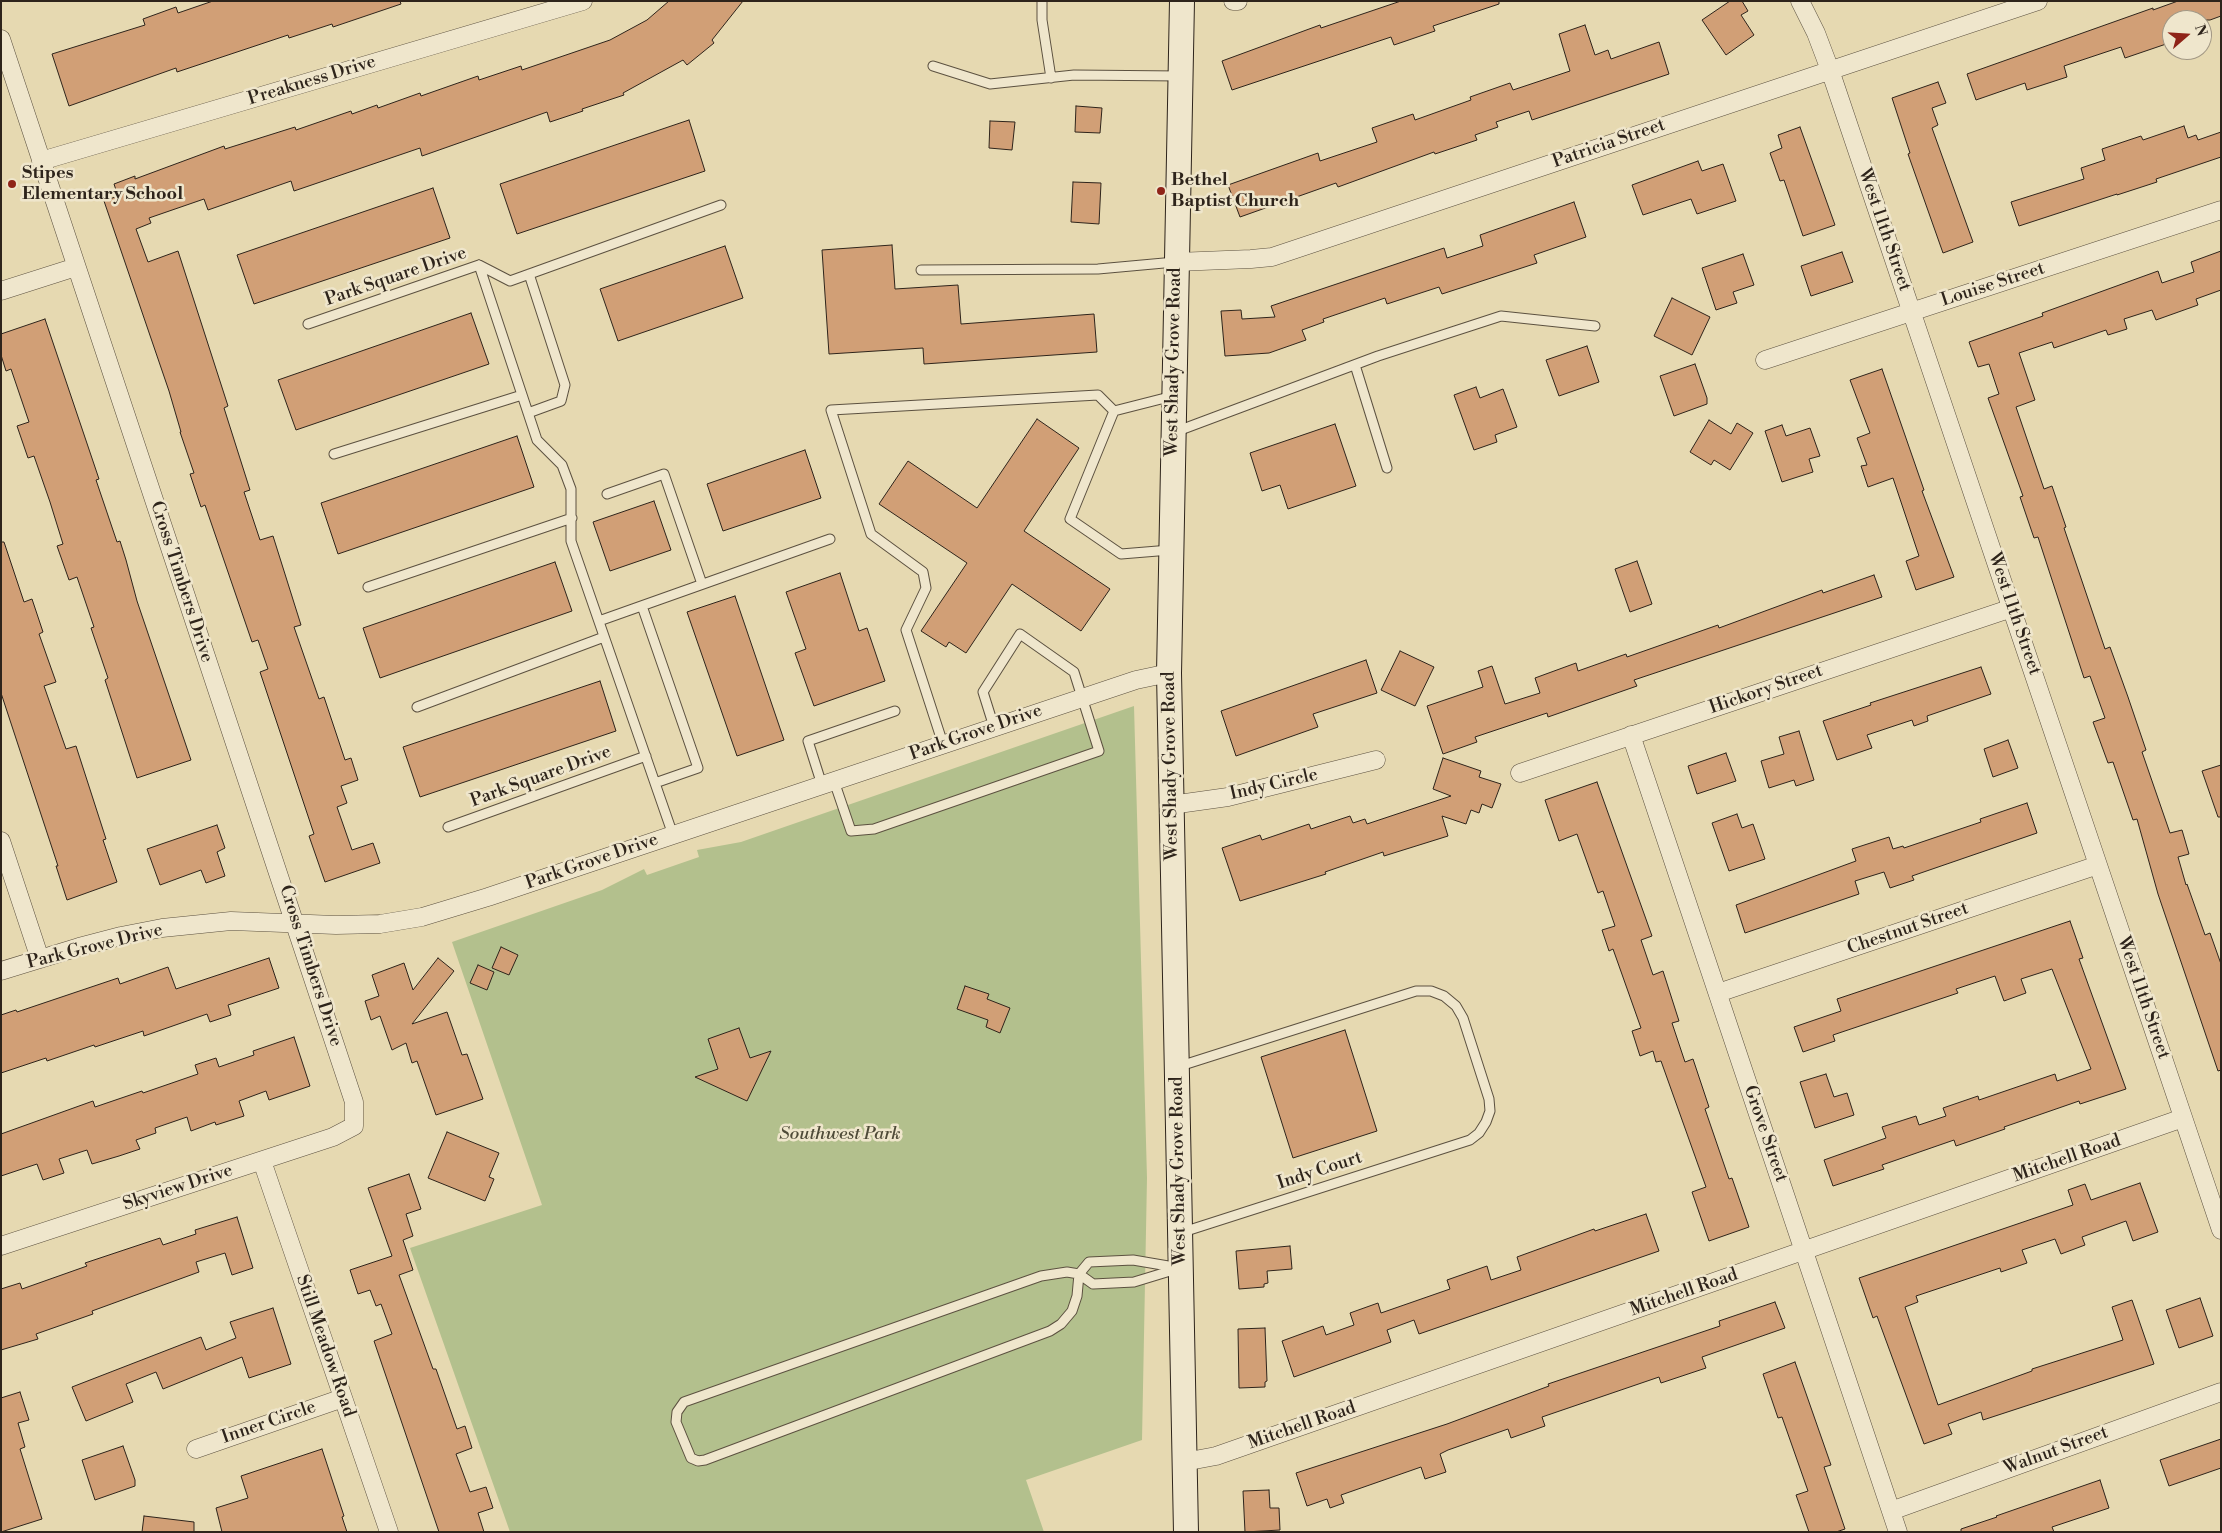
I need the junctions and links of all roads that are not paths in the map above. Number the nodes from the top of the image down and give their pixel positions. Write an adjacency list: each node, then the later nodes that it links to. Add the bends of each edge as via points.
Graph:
1 (583, 1): 13 (street, Preakness Drive)
2 (1042, 1): 12 (lane)
3 (1182, 1): 11 (main road, West Shady Grove Road)
4 (1233, 1): 5 (street)
5 (1238, 1)
6 (1800, 1): 10 (street, West 11th Street)
7 (2038, 1): 10 (street, Patricia Street)
8 (2, 46): 13 (street, Cross Timbers Drive)
9 (933, 66): 12 (lane, via 990,84)
10 (1830, 70): 16 (street, Patricia Street, via 1279,254 1251,259); 22 (street, West 11th Street)
11 (1180, 76): 12 (lane, via 1074,75); 16 (main road, West Shady Grove Road)
12 (1051, 78)
13 (41, 161): 18 (street, Cross Timbers Drive)
14 (721, 205): 20 (lane)
15 (2221, 210): 22 (street, Louise Street)
16 (1176, 262): 19 (lane, via 1098,269); 28 (main road, West Shady Grove Road)
17 (479, 265): 20 (lane, via 510,281); 23 (lane, Park Square Drive); 27 (lane, Park Square Drive)
18 (76, 267): 21 (street); 61 (street, Cross Timbers Drive)
19 (921, 270)
20 (529, 274): 30 (lane, via 566,385 561,402)
21 (1, 291)
22 (1912, 312): 25 (street, Louise Street); 41 (street, West 11th Street)
23 (308, 324)
24 (1595, 326): 26 (lane, via 1501,316)
25 (1765, 360)
26 (1355, 365): 31 (lane); 33 (lane)
27 (522, 395): 30 (lane, Park Square Drive); 32 (lane)
28 (1173, 396): 29 (lane); 31 (main road, West Shady Grove Road)
29 (1114, 411): 37 (lane, via 1070,519 1121,554); 50 (lane, via 1098,395 831,410 871,534 923,572 926,588 906,630)
30 (528, 413): 35 (lane, Park Square Drive, via 537,440 562,465 571,489)
31 (1173, 433): 37 (main road, West Shady Grove Road)
32 (334, 454)
33 (1388, 468)
34 (607, 494): 38 (lane, via 664,474)
35 (572, 518): 39 (lane); 42 (lane, Park Square Drive, via 571,541)
36 (830, 539): 38 (lane)
37 (1171, 550): 44 (main road, West Shady Grove Road)
38 (702, 584): 40 (lane)
39 (368, 587)
40 (642, 606): 42 (lane); 54 (lane, via 698,768)
41 (2012, 608): 49 (street, Hickory Street); 60 (street, West 11th Street)
42 (599, 621): 43 (lane, Park Square Drive)
43 (604, 637): 46 (lane); 51 (lane, Park Square Drive)
44 (1169, 673): 45 (street, Park Grove Drive); 56 (main road, West Shady Grove Road)
45 (1082, 698): 48 (street, Park Grove Drive); 48 (lane, via 1074,672 1020,634 983,692); 55 (lane, via 1099,751 874,829 851,832)
46 (417, 707)
47 (895, 711): 55 (lane, via 808,741)
48 (994, 727): 50 (street, Park Grove Drive)
49 (1631, 735): 53 (street, Hickory Street); 64 (street, Grove Street)
50 (943, 744): 55 (street, Park Grove Drive)
51 (646, 756): 54 (lane, Park Square Drive); 57 (lane, Park Square Drive)
52 (1376, 760): 56 (street, Indy Circle, via 1228,797)
53 (1520, 772)
54 (655, 783): 58 (lane, Park Square Drive)
55 (828, 783): 58 (street, Park Grove Drive)
56 (1171, 805): 65 (main road, West Shady Grove Road)
57 (448, 827)
58 (673, 835): 61 (street, Park Grove Drive, via 422,917 380,924)
59 (1, 841): 62 (street)
60 (2098, 866): 64 (street, Chestnut Street); 66 (street, West 11th Street)
61 (295, 923): 62 (street, Park Grove Drive, via 231,921 162,928); 67 (street, Cross Timbers Drive, via 354,1102)
62 (40, 959): 63 (street, Park Grove Drive)
63 (1, 971)
64 (1718, 994): 72 (street, Grove Street)
65 (1177, 1068): 70 (main road, West Shady Grove Road); 70 (lane, Indy Court, via 1416,991 1430,991 1444,996 1456,1006 1463,1018 1490,1111 1479,1133 1470,1140)
66 (2183, 1118): 69 (street, West 11th Street); 72 (street, Mitchell Road)
67 (354, 1126): 68 (street, Skyview Drive, via 334,1137)
68 (262, 1161): 71 (street, Skyview Drive); 76 (street, Still Meadow Road)
69 (2221, 1230)
70 (1180, 1233): 73 (main road, West Shady Grove Road)
71 (1, 1246)
72 (1804, 1251): 78 (street, Mitchell Road, via 1216,1456); 79 (street, Grove Street)
73 (1181, 1268): 74 (lane, via 1134,1282 1092,1284); 74 (lane, via 1133,1260 1089,1262); 78 (main road, West Shady Grove Road)
74 (1080, 1274): 74 (lane, via 1067,1272 1041,1276 684,1402 677,1412 676,1422 691,1458 706,1460 1050,1331 1072,1311)
75 (2221, 1392): 79 (street, Walnut Street)
76 (343, 1398): 77 (street, Inner Circle); 80 (street, Still Meadow Road)
77 (196, 1448)
78 (1184, 1462): 81 (main road, West Shady Grove Road)
79 (1892, 1511): 82 (street, Grove Street)
80 (389, 1532)
81 (1186, 1532)
82 (1898, 1532)

